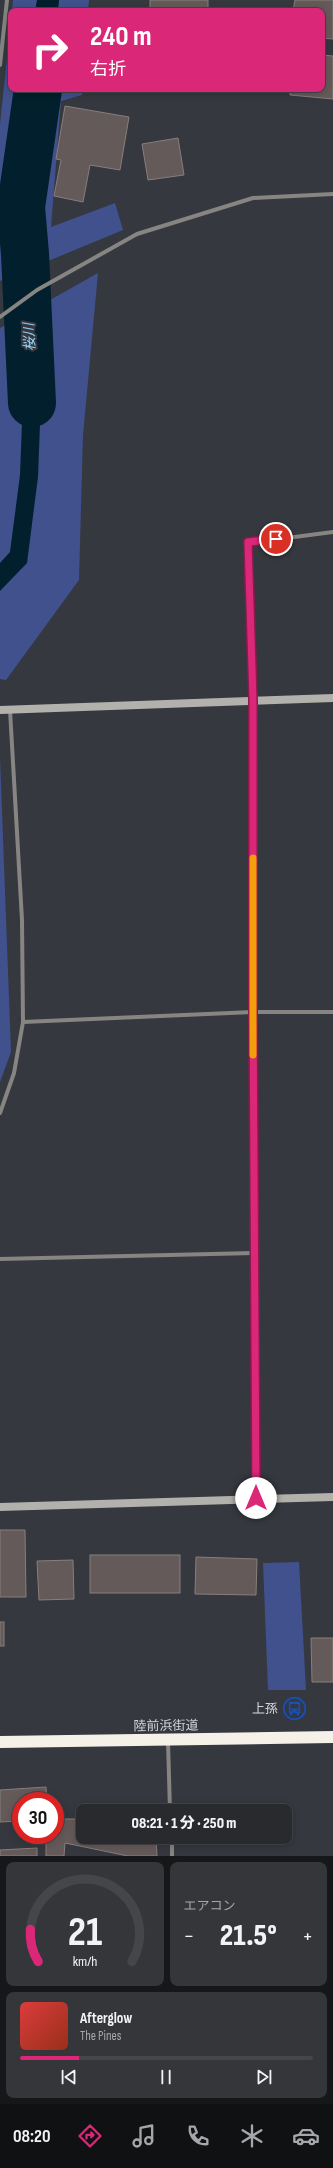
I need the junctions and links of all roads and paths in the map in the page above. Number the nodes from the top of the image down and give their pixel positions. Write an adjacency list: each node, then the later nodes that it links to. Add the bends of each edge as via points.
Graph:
1 (7, 0): 2 (street)
2 (0, 65)
3 (333, 194): 4 (street, via 253,198 137,234 37,290)
4 (0, 317)
5 (333, 532): 7 (street, via 248,542)
6 (333, 698): 7 (street)
7 (253, 700): 9 (street); 10 (street)
8 (0, 710): 9 (street)
9 (10, 710): 12 (street, via 22,920)
10 (253, 1012): 11 (street); 12 (street); 14 (street)
11 (333, 1012)
12 (23, 1022): 13 (street, via 14,1073)
13 (0, 1114)
14 (254, 1254): 15 (street); 17 (street)
15 (0, 1259)
16 (333, 1497): 17 (street)
17 (256, 1498): 18 (street)
18 (0, 1507)
19 (333, 1737): 20 (highway, 陸前浜街道)
20 (168, 1738): 21 (highway, 陸前浜街道); 22 (street)
21 (0, 1742)
22 (170, 1804)
23 (172, 1844): 24 (street)
24 (172, 1856)

